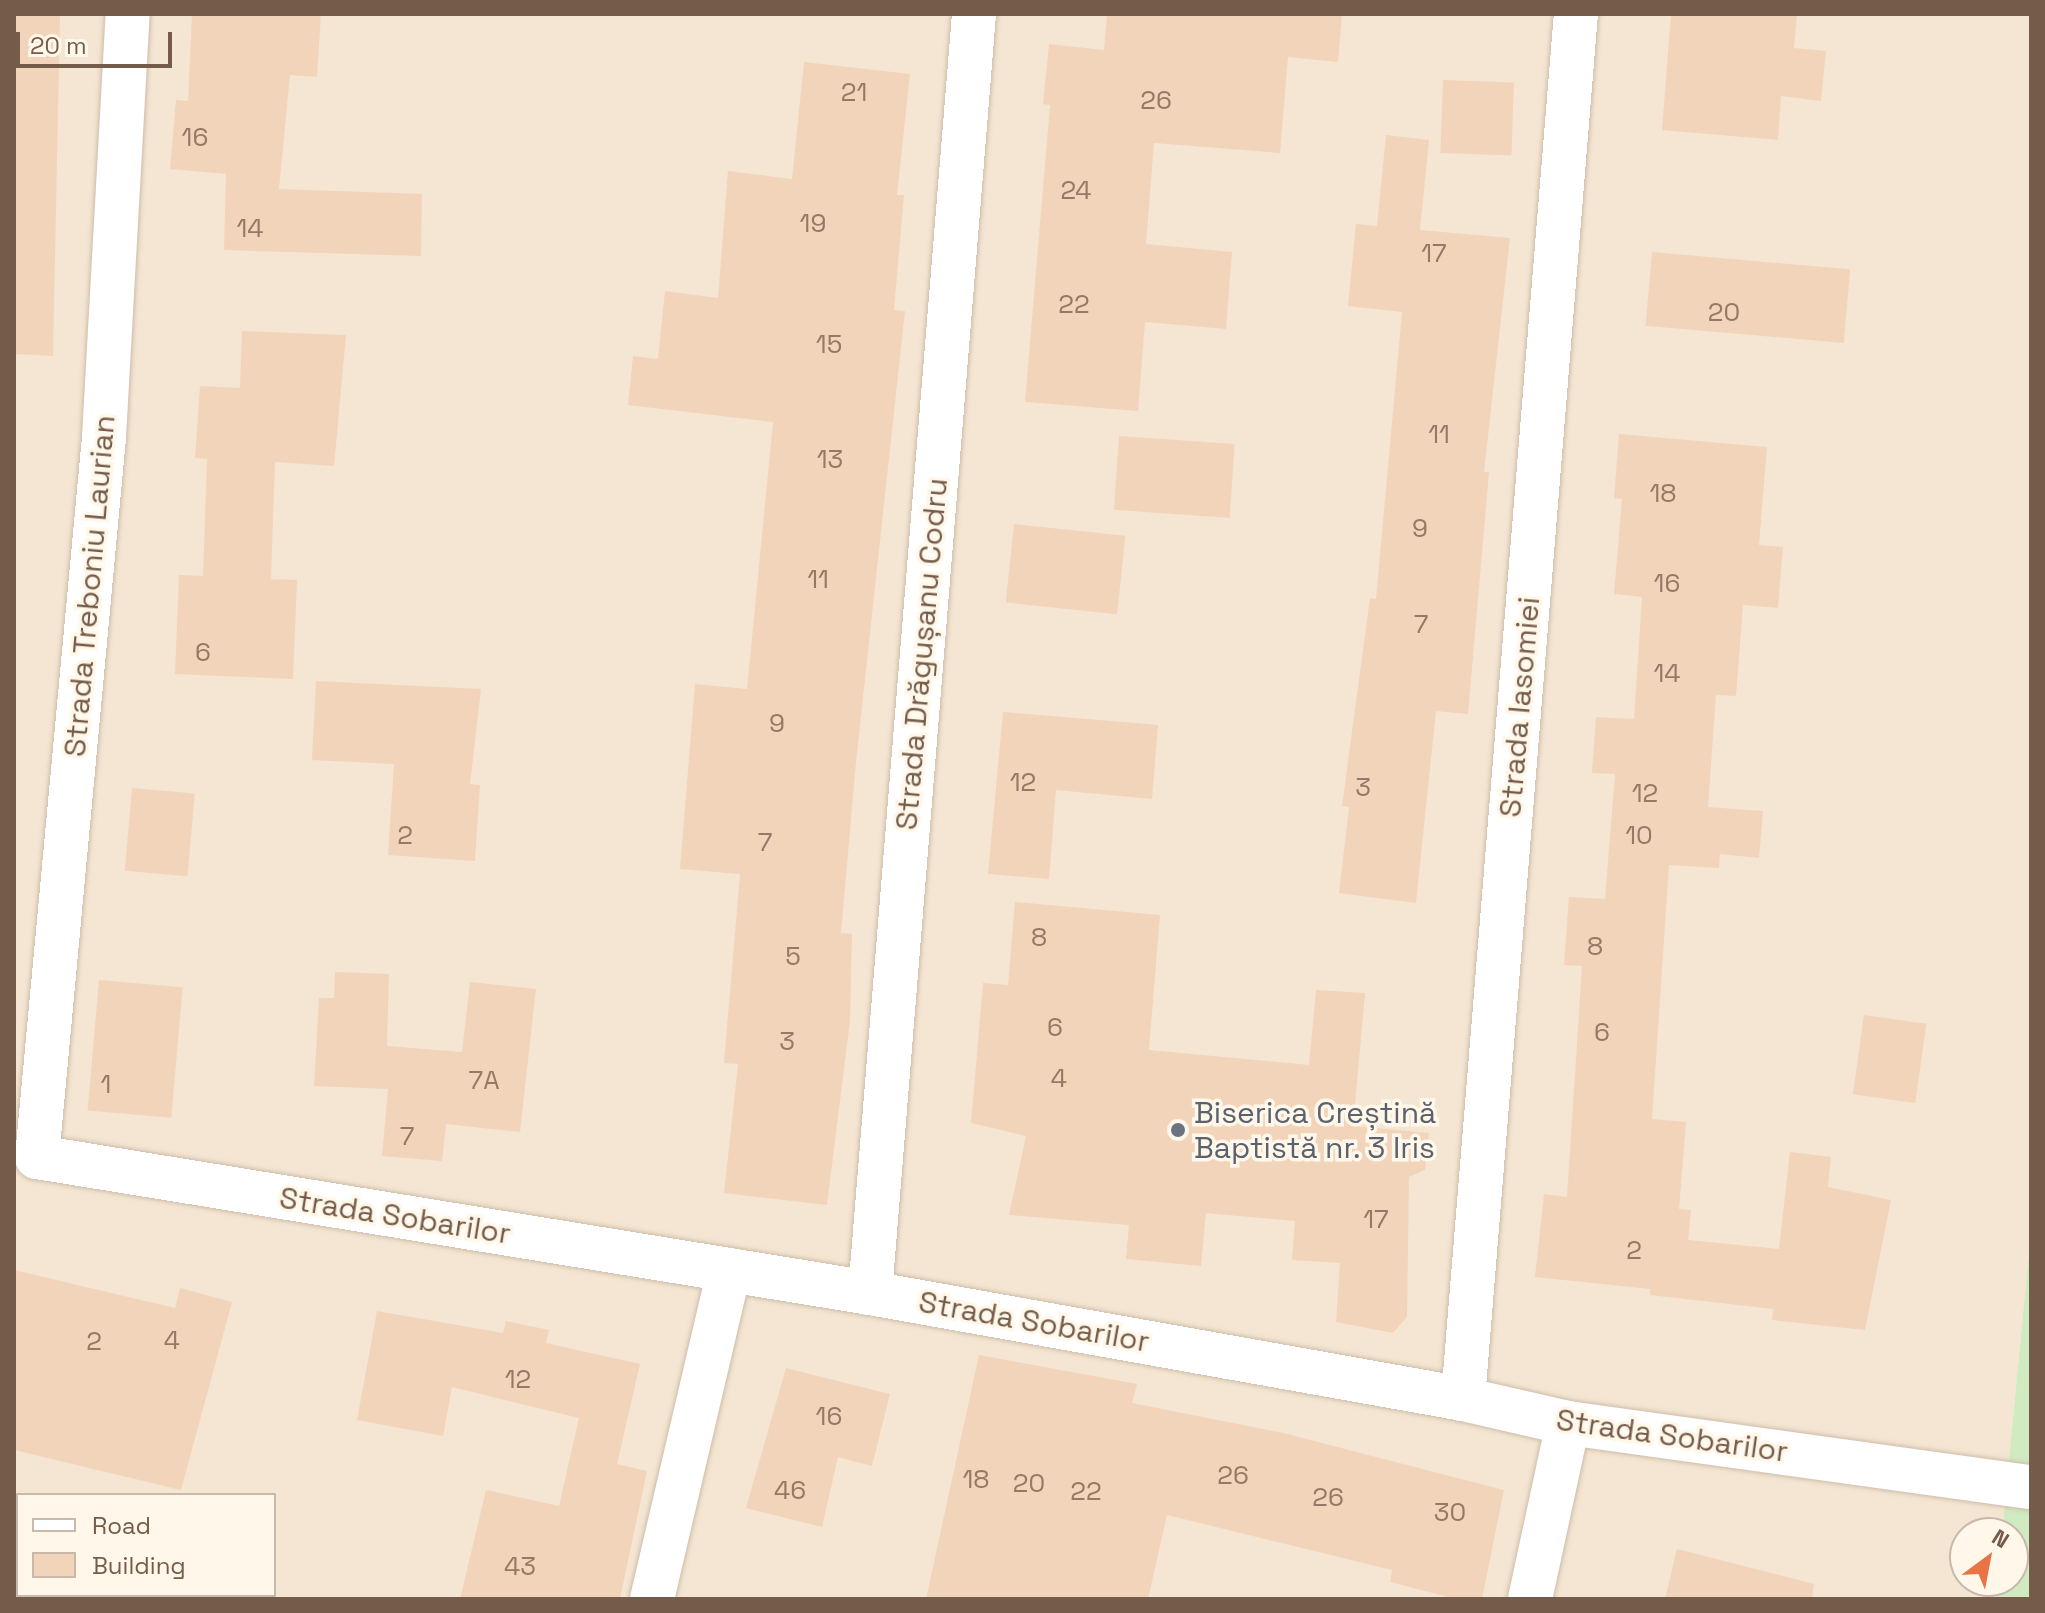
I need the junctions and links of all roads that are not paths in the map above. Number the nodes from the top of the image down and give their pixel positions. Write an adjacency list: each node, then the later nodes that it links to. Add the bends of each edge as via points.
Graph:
1 (128, 14): 4 (street, Strada Treboniu Laurian, via 104,437)
2 (974, 14): 6 (street, Strada Drăgușanu Codru)
3 (1576, 14): 7 (street, Strada Iasomiei)
4 (26, 1164): 5 (street, Strada Sobarilor)
5 (729, 1270): 6 (street, Strada Sobarilor); 10 (street)
6 (870, 1293): 7 (street, Strada Sobarilor)
7 (1463, 1399): 8 (street, Strada Sobarilor)
8 (1568, 1423): 9 (street, Strada Sobarilor); 11 (street)
9 (2025, 1486)
10 (652, 1599)
11 (1530, 1599)

